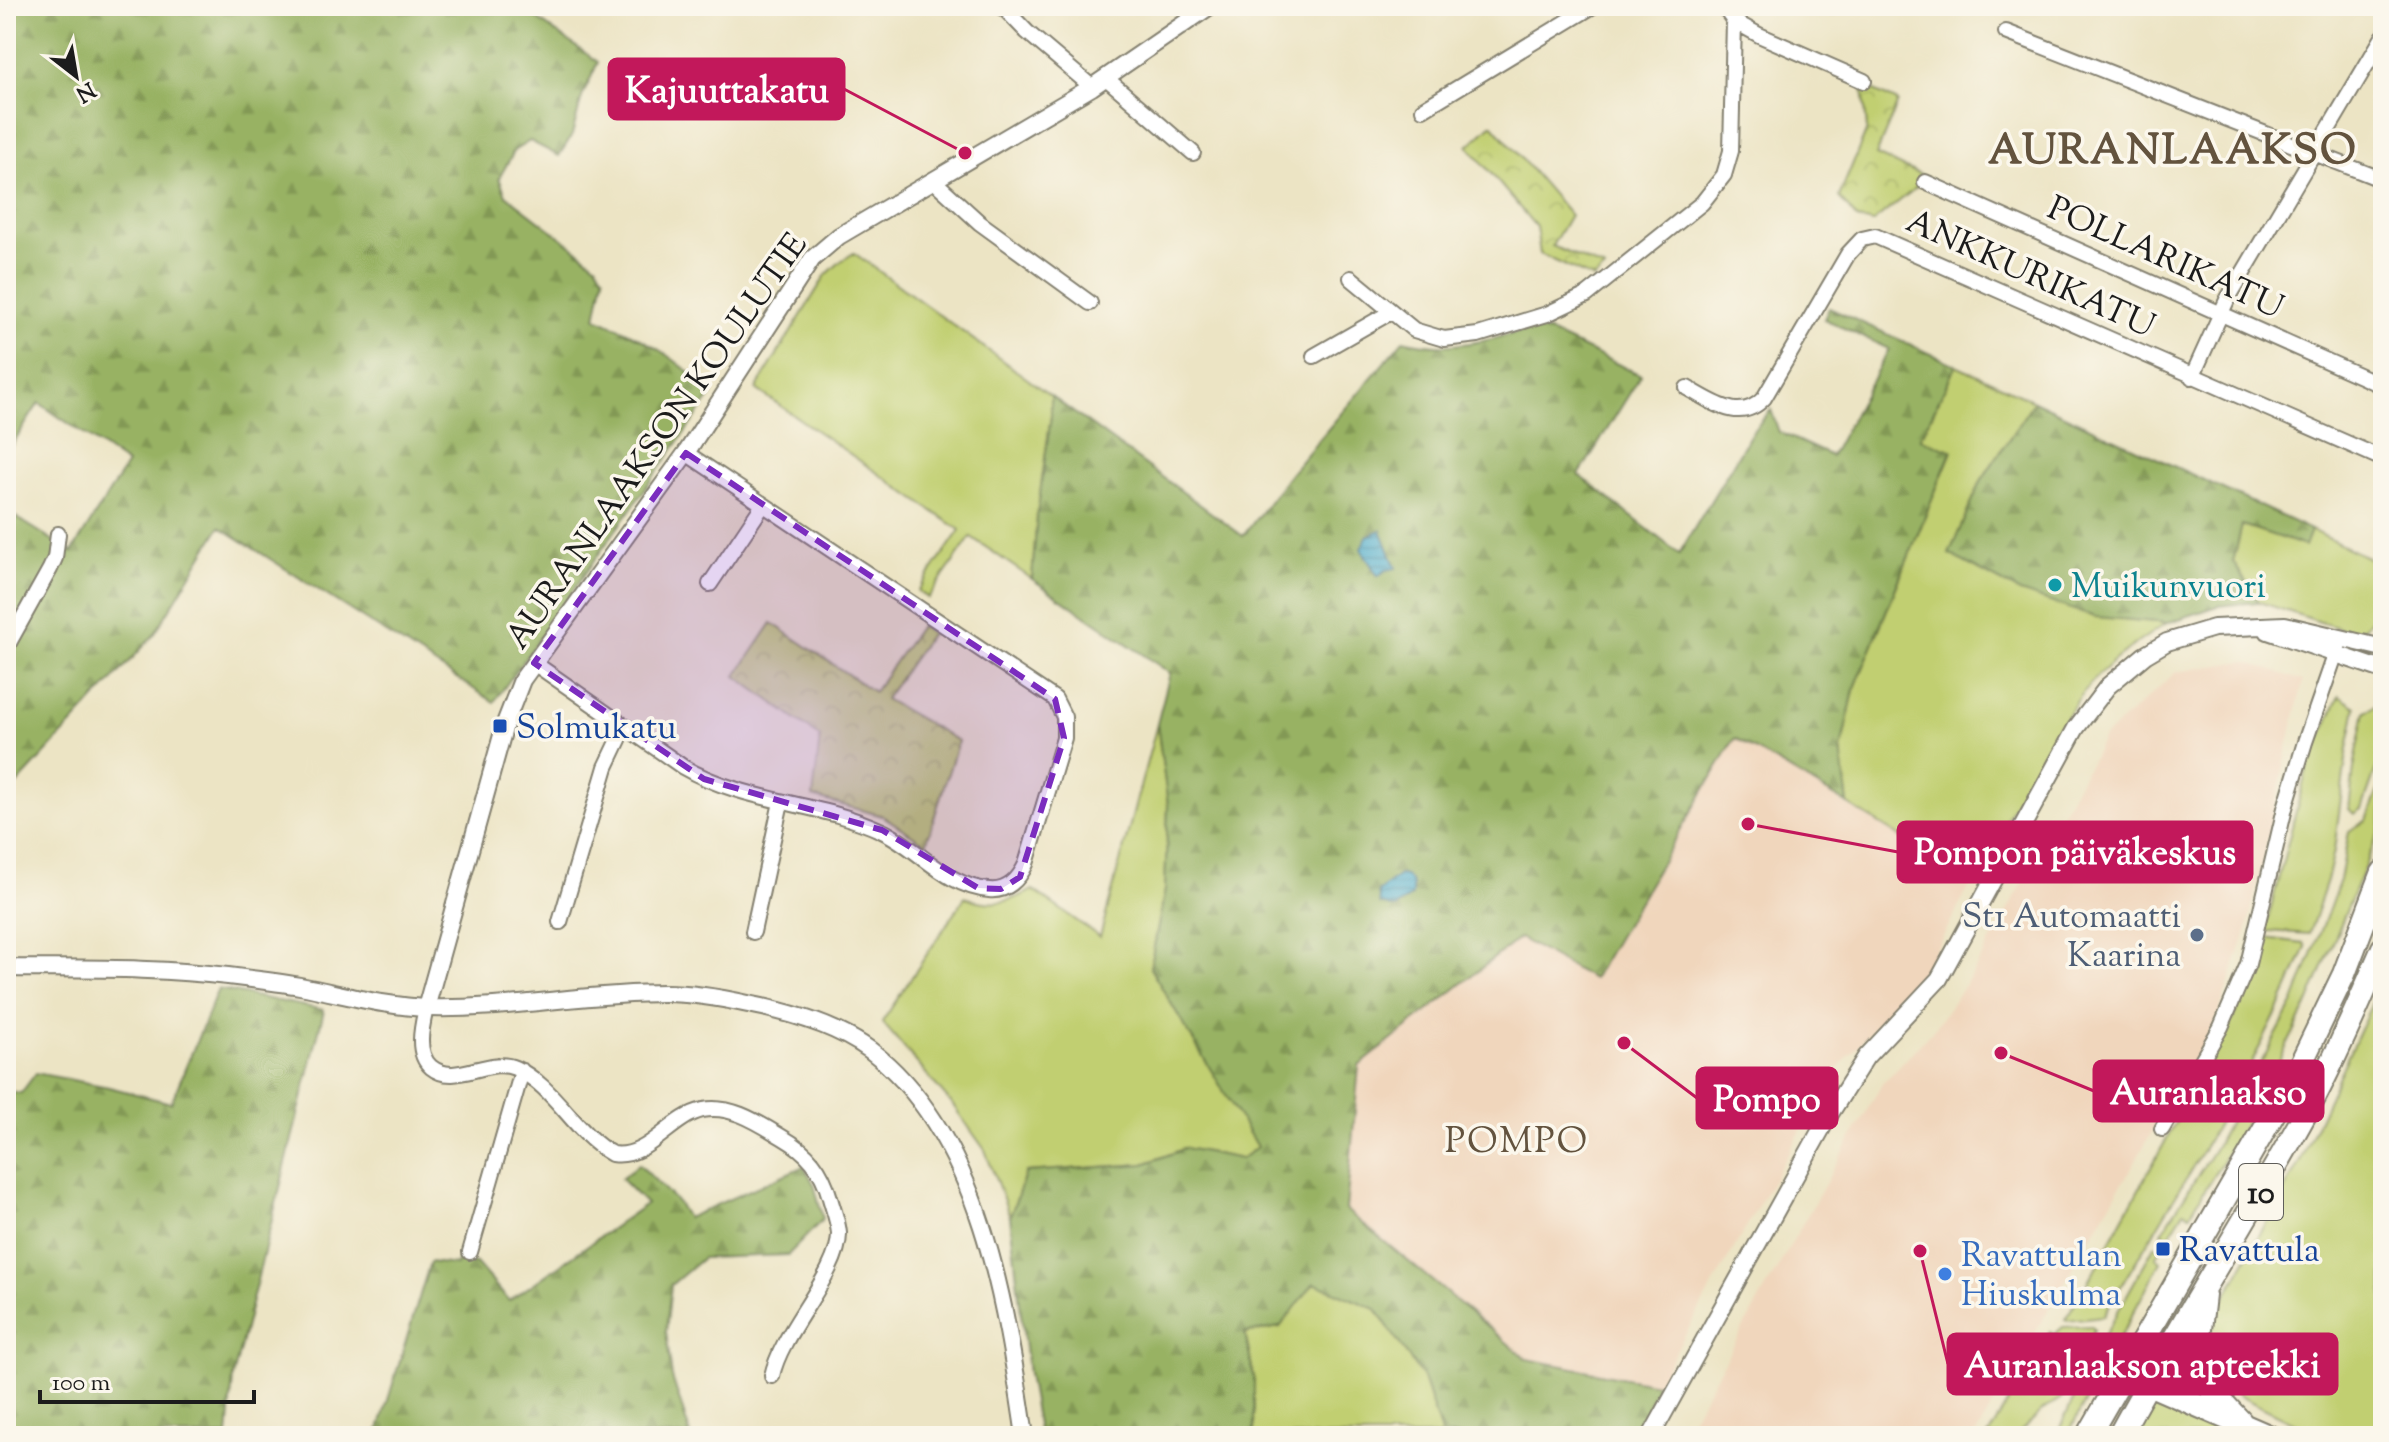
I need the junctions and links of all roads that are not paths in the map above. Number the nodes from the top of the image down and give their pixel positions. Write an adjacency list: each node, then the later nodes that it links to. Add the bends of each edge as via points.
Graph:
1 (1002, 6): 9 (street, via 1027,32)
2 (1210, 6): 9 (street, AURANLAAKSON KOULUTIE)
3 (1593, 6): 10 (street)
4 (1723, 6): 5 (street)
5 (1734, 21): 8 (street); 18 (street, via 1731,151 1724,175 1702,203 1587,295 1547,314 1478,335 1444,339 1414,330)
6 (2006, 32): 11 (street)
7 (2383, 37): 11 (street)
8 (1864, 81)
9 (1099, 83): 12 (street); 14 (street, AURANLAAKSON KOULUTIE)
10 (1423, 109)
11 (2315, 152): 13 (street); 19 (street)
12 (1193, 153)
13 (2383, 180)
14 (934, 181): 17 (street, via 967,214); 24 (street, AURANLAAKSON KOULUTIE, via 820,250)
15 (1925, 182): 19 (street, POLLARIKATU)
16 (1351, 278): 18 (street)
17 (1090, 303)
18 (1391, 312): 20 (street)
19 (2220, 313): 21 (street); 22 (street, POLLARIKATU)
20 (1314, 356)
21 (2192, 377): 23 (street, ANKKURIKATU, via 1875,236 1862,239 1848,254 1757,406 1730,410); 25 (street, ANKKURIKATU)
22 (2383, 386)
23 (1687, 388)
24 (686, 453): 26 (street); 34 (street, AURANLAAKSON KOULUTIE)
25 (2383, 459)
26 (763, 505): 28 (street); 37 (street, via 1044,691 1059,705 1065,724 1026,864 1020,877 1001,889 969,885 882,830)
27 (58, 534): 31 (street, via 50,569)
28 (710, 584)
29 (2259, 628): 30 (street, via 2285,625); 33 (street); 53 (street, via 2214,628 2167,642 2124,671 2091,707 1939,979 1866,1057 1828,1117)
30 (2342, 638): 32 (street); 33 (street)
31 (6, 648)
32 (2383, 648)
33 (2335, 654): 35 (street); 45 (street, via 2285,808 2248,964 2221,1027)
34 (534, 663): 36 (street); 43 (street, AURANLAAKSON KOULUTIE, via 510,708)
35 (2383, 670)
36 (625, 727): 37 (street, via 704,779); 39 (street, via 606,767)
37 (781, 802): 40 (street)
38 (2383, 872): 49 (highway, 10, via 2344,974 2293,1080)
39 (560, 922)
40 (753, 932)
41 (2383, 948): 47 (highway, 10, via 2315,1097)
42 (6, 968): 43 (street, via 187,972)
43 (426, 1008): 44 (street, via 421,1042 433,1068 450,1074 508,1065); 52 (street, via 686,994 793,1015 871,1051 928,1114 970,1192 1000,1295)
44 (522, 1071): 46 (street); 48 (street, via 612,1154 635,1153 692,1114 713,1109 755,1122 790,1142 818,1167 838,1243)
45 (2162, 1129)
46 (470, 1252)
47 (2205, 1286): 50 (highway, 10); 51 (highway, via 2197,1363 2209,1387)
48 (772, 1376)
49 (2117, 1383): 50 (highway); 54 (highway, 10)
50 (2146, 1383): 51 (highway); 55 (highway, 10)
51 (2242, 1423): 56 (highway)
52 (1025, 1436)
53 (1651, 1436)
54 (2088, 1436)
55 (2119, 1436)
56 (2268, 1436)

